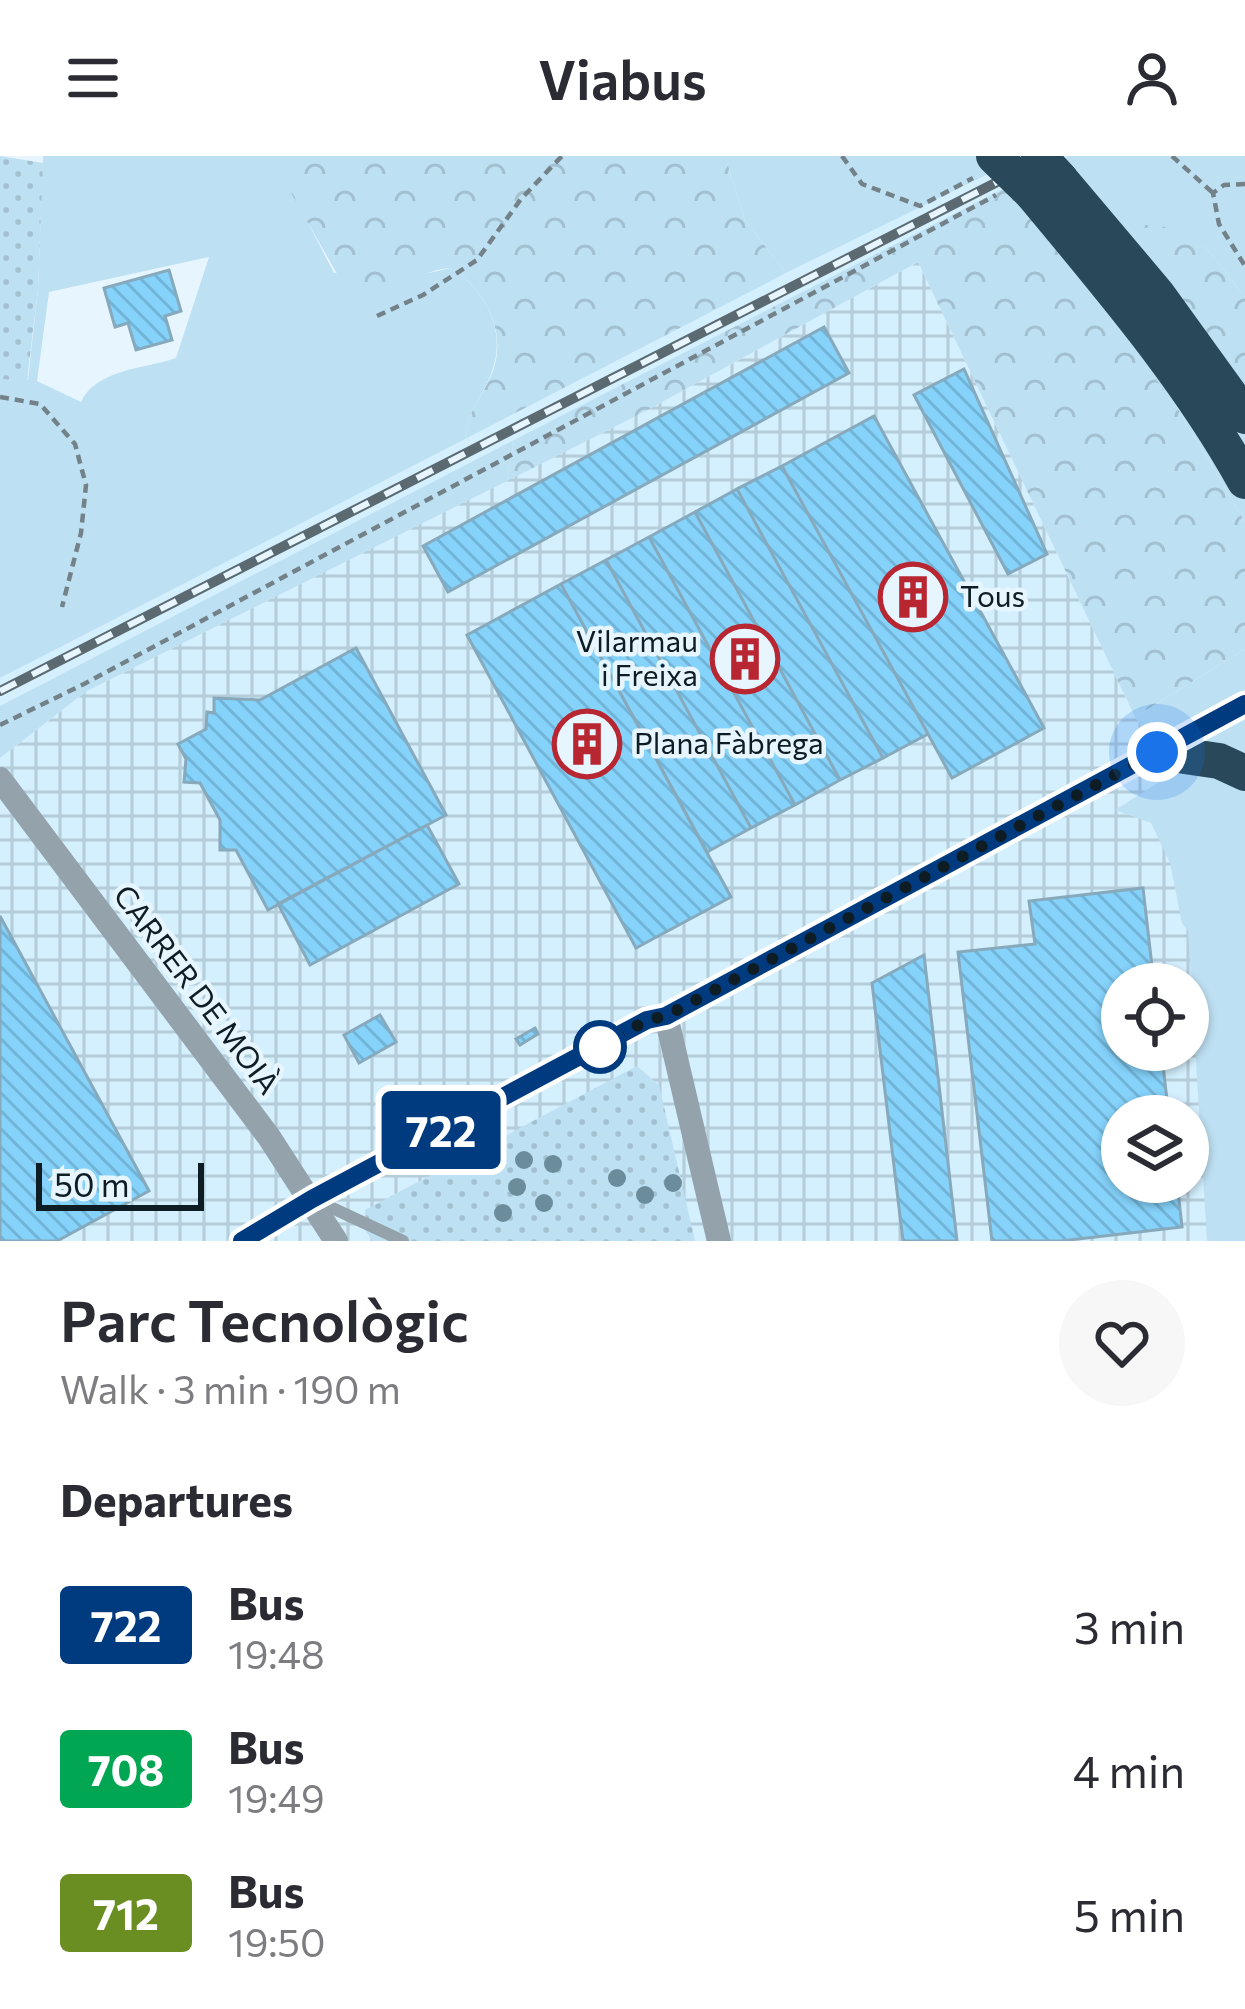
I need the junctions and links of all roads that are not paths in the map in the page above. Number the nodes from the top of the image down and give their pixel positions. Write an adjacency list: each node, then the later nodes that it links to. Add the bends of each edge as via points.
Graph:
1 (1019, 174): 2 (highway, via 1157,294); 3 (highway, via 1132,313)
2 (1245, 416)
3 (1245, 481)
4 (1245, 704): 5 (street)
5 (1157, 752): 6 (highway); 8 (street)
6 (1245, 773)
7 (2, 786): 9 (street, CARRER DE MOIÀ)
8 (666, 1016): 9 (street); 13 (street)
9 (312, 1199): 10 (street); 11 (street, CARRER DE MOIÀ); 12 (lane)
10 (242, 1241)
11 (337, 1241)
12 (404, 1241)
13 (719, 1241)

